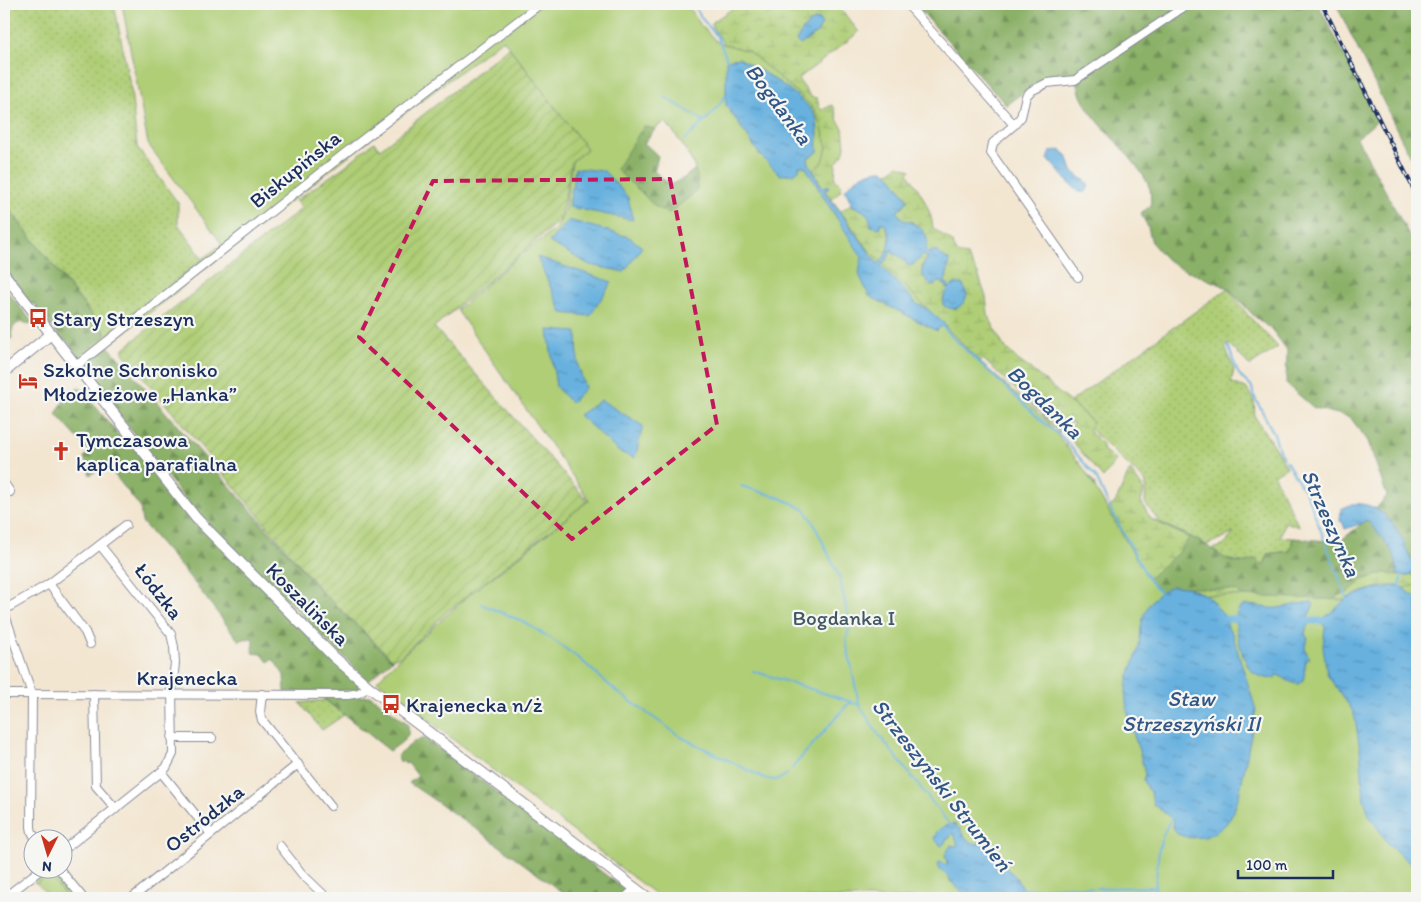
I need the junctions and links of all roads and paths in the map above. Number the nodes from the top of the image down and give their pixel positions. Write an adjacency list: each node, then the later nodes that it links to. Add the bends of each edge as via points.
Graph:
1 (540, 4): 8 (street, Biskupińska)
2 (907, 4): 4 (street)
3 (1188, 4): 4 (street, via 1075,80 1047,84 1031,91 1026,96 1022,117)
4 (1014, 125): 6 (street, via 993,143 991,153)
5 (4, 274): 7 (street, Koszalińska)
6 (1078, 277)
7 (51, 334): 8 (street, Koszalińska); 9 (street)
8 (76, 366): 17 (street, Koszalińska, via 196,518 334,657)
9 (4, 372)
10 (4, 483): 11 (street)
11 (10, 492)
12 (126, 524): 13 (street)
13 (100, 545): 14 (street); 21 (street, Łódzka, via 171,634 175,664)
14 (49, 584): 15 (street); 16 (street, via 85,632)
15 (4, 611): 19 (street)
16 (90, 644)
17 (369, 687): 22 (street, Krajenecka, via 348,695); 35 (street, Koszalińska)
18 (4, 694): 19 (street, Krajenecka)
19 (32, 694): 20 (street, Krajenecka); 29 (street)
20 (94, 694): 21 (street, Krajenecka); 28 (street, via 96,786)
21 (172, 694): 22 (street, Krajenecka); 23 (street, Łódzka)
22 (262, 694): 25 (street, via 262,720)
23 (172, 738): 24 (street); 26 (street, Łódzka, via 171,761)
24 (212, 738)
25 (298, 764): 27 (street); 30 (street, Ostródzka)
26 (161, 772): 28 (street); 30 (street)
27 (330, 806)
28 (116, 809): 31 (street)
29 (32, 830)
30 (212, 834): 38 (street, Ostródzka)
31 (72, 843)
32 (280, 846): 39 (street)
33 (27, 880): 36 (street)
34 (68, 880): 37 (street)
35 (635, 889): 40 (street); 41 (street, Koszalińska)
36 (4, 898)
37 (83, 898)
38 (132, 898)
39 (327, 898)
40 (625, 898)
41 (648, 898)

